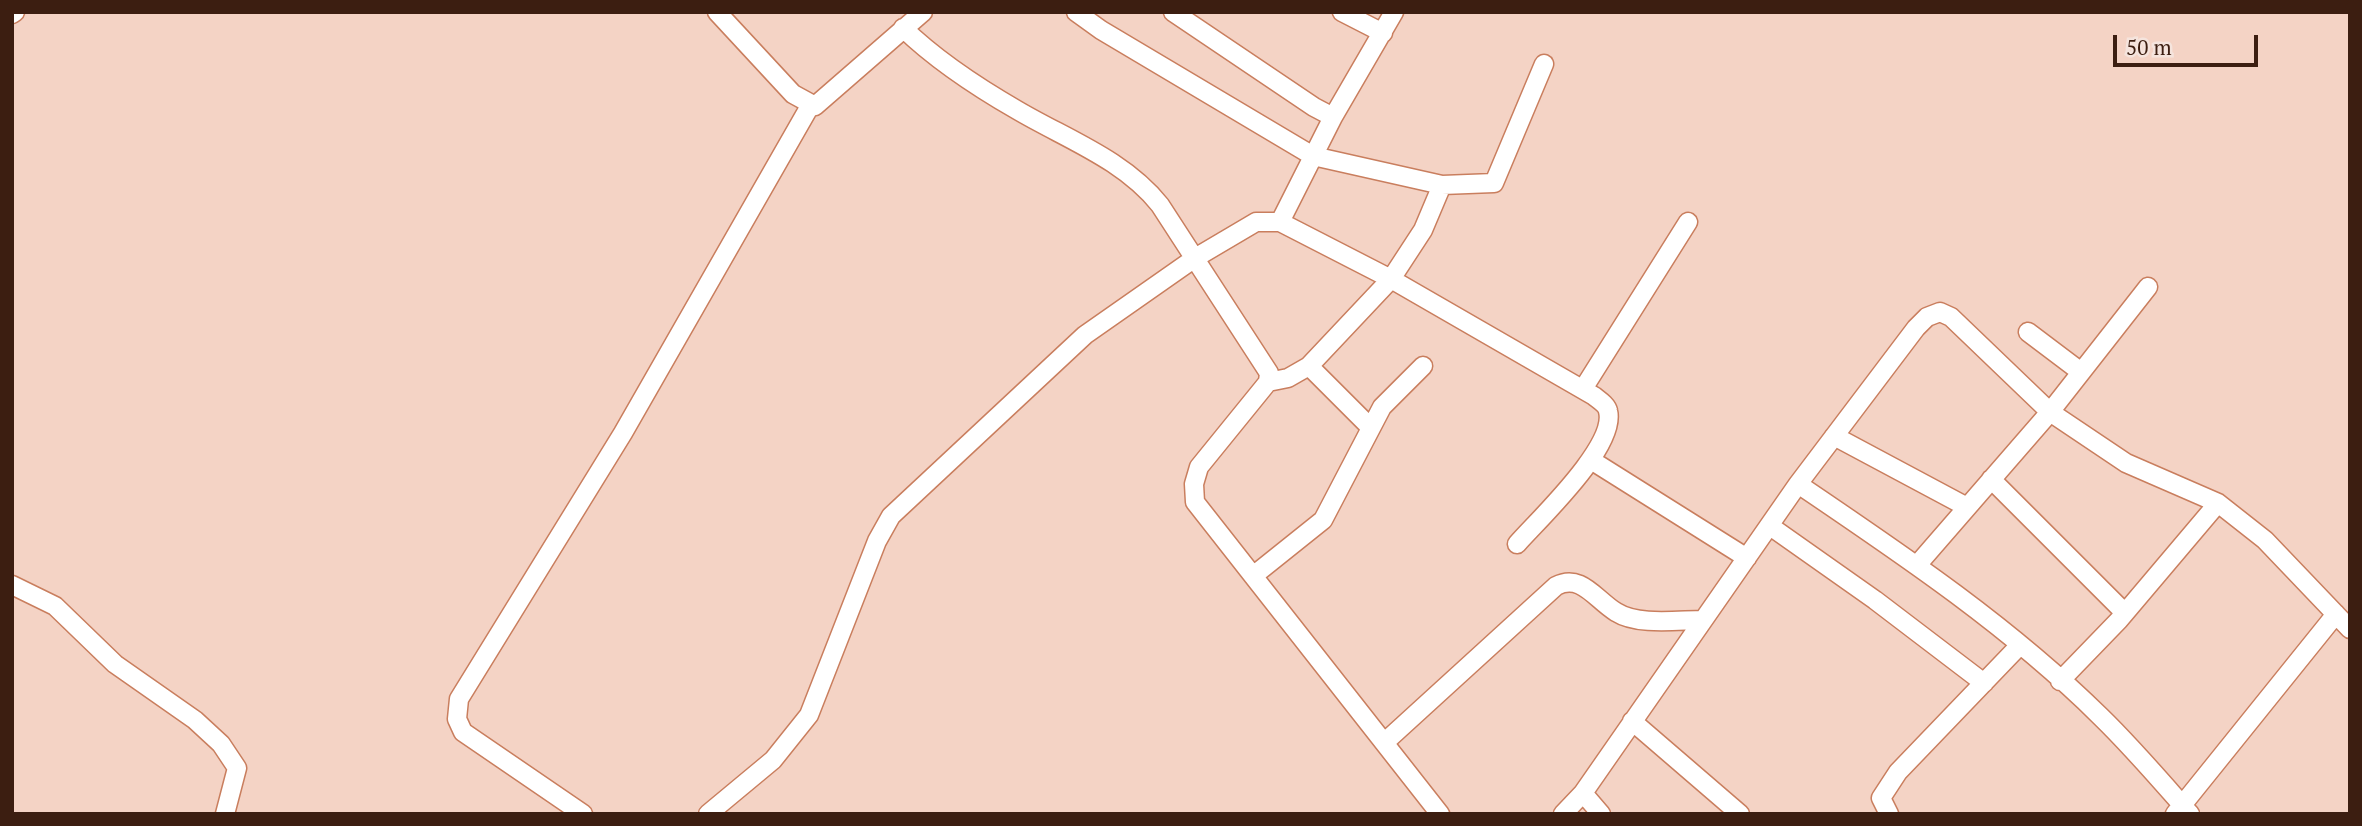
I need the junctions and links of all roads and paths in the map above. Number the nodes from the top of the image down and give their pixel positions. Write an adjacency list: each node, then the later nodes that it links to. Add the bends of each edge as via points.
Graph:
1 (717, 12): 10 (street, via 765,67)
2 (923, 12): 7 (street)
3 (1076, 12): 12 (street)
4 (1173, 12): 11 (street)
5 (1342, 12): 8 (street)
6 (1394, 12): 8 (street)
7 (903, 28): 10 (street, via 823,102); 16 (street, via 925,49 993,95 1079,141 1142,186)
8 (1383, 33): 11 (street)
9 (1544, 64): 13 (street, via 1494,183)
10 (810, 106): 51 (street, via 623,433 457,707 463,732)
11 (1334, 117): 12 (street)
12 (1313, 156): 13 (street); 14 (street)
13 (1442, 185): 17 (street, via 1423,230)
14 (1280, 222): 16 (street, via 1248,225); 17 (street)
15 (1688, 222): 24 (street)
16 (1195, 258): 23 (street, via 1266,365); 52 (street, via 1085,335 891,516 809,715 773,760)
17 (1391, 279): 20 (street); 24 (street)
18 (2148, 287): 22 (street)
19 (2028, 332): 22 (street)
20 (1309, 366): 23 (street, via 1288,378); 26 (street)
21 (1423, 366): 26 (street, via 1386,401)
22 (2081, 372): 25 (street)
23 (1268, 382): 37 (street, via 1199,467 1193,493 1202,513)
24 (1583, 389): 28 (street, via 1608,410 1605,433)
25 (2050, 412): 27 (street, via 1951,317 1940,312 1916,328); 29 (street); 31 (street, via 2126,463)
26 (1371, 428): 37 (street, via 1323,520)
27 (1834, 436): 30 (street); 32 (street)
28 (1591, 460): 34 (street); 35 (street)
29 (1992, 479): 32 (street); 39 (street)
30 (1798, 484): 33 (street); 36 (street)
31 (2218, 503): 39 (street); 40 (street, via 2265,540)
32 (1967, 507): 36 (street)
33 (1770, 526): 35 (street); 45 (street)
34 (1517, 544)
35 (1747, 558): 41 (street)
36 (1918, 564): 43 (street)
37 (1253, 576): 47 (street)
38 (12, 585): 50 (street, via 55,606 115,664 221,744 237,768)
39 (2125, 613): 44 (street)
40 (2336, 614): 42 (street); 49 (street)
41 (1703, 621): 46 (street); 47 (street, via 1627,617 1580,583 1567,580)
42 (2350, 629)
43 (2020, 645): 44 (street); 45 (street)
44 (2060, 681): 49 (street, via 2100,716)
45 (1984, 683): 57 (street, via 1888,786 1881,798)
46 (1632, 721): 48 (street); 56 (street)
47 (1385, 742): 53 (street)
48 (1583, 793): 54 (street); 55 (street)
49 (2183, 811)
50 (225, 814)
51 (583, 814)
52 (708, 814)
53 (1440, 814)
54 (1563, 814)
55 (1601, 814)
56 (1741, 814)
57 (1889, 814)

